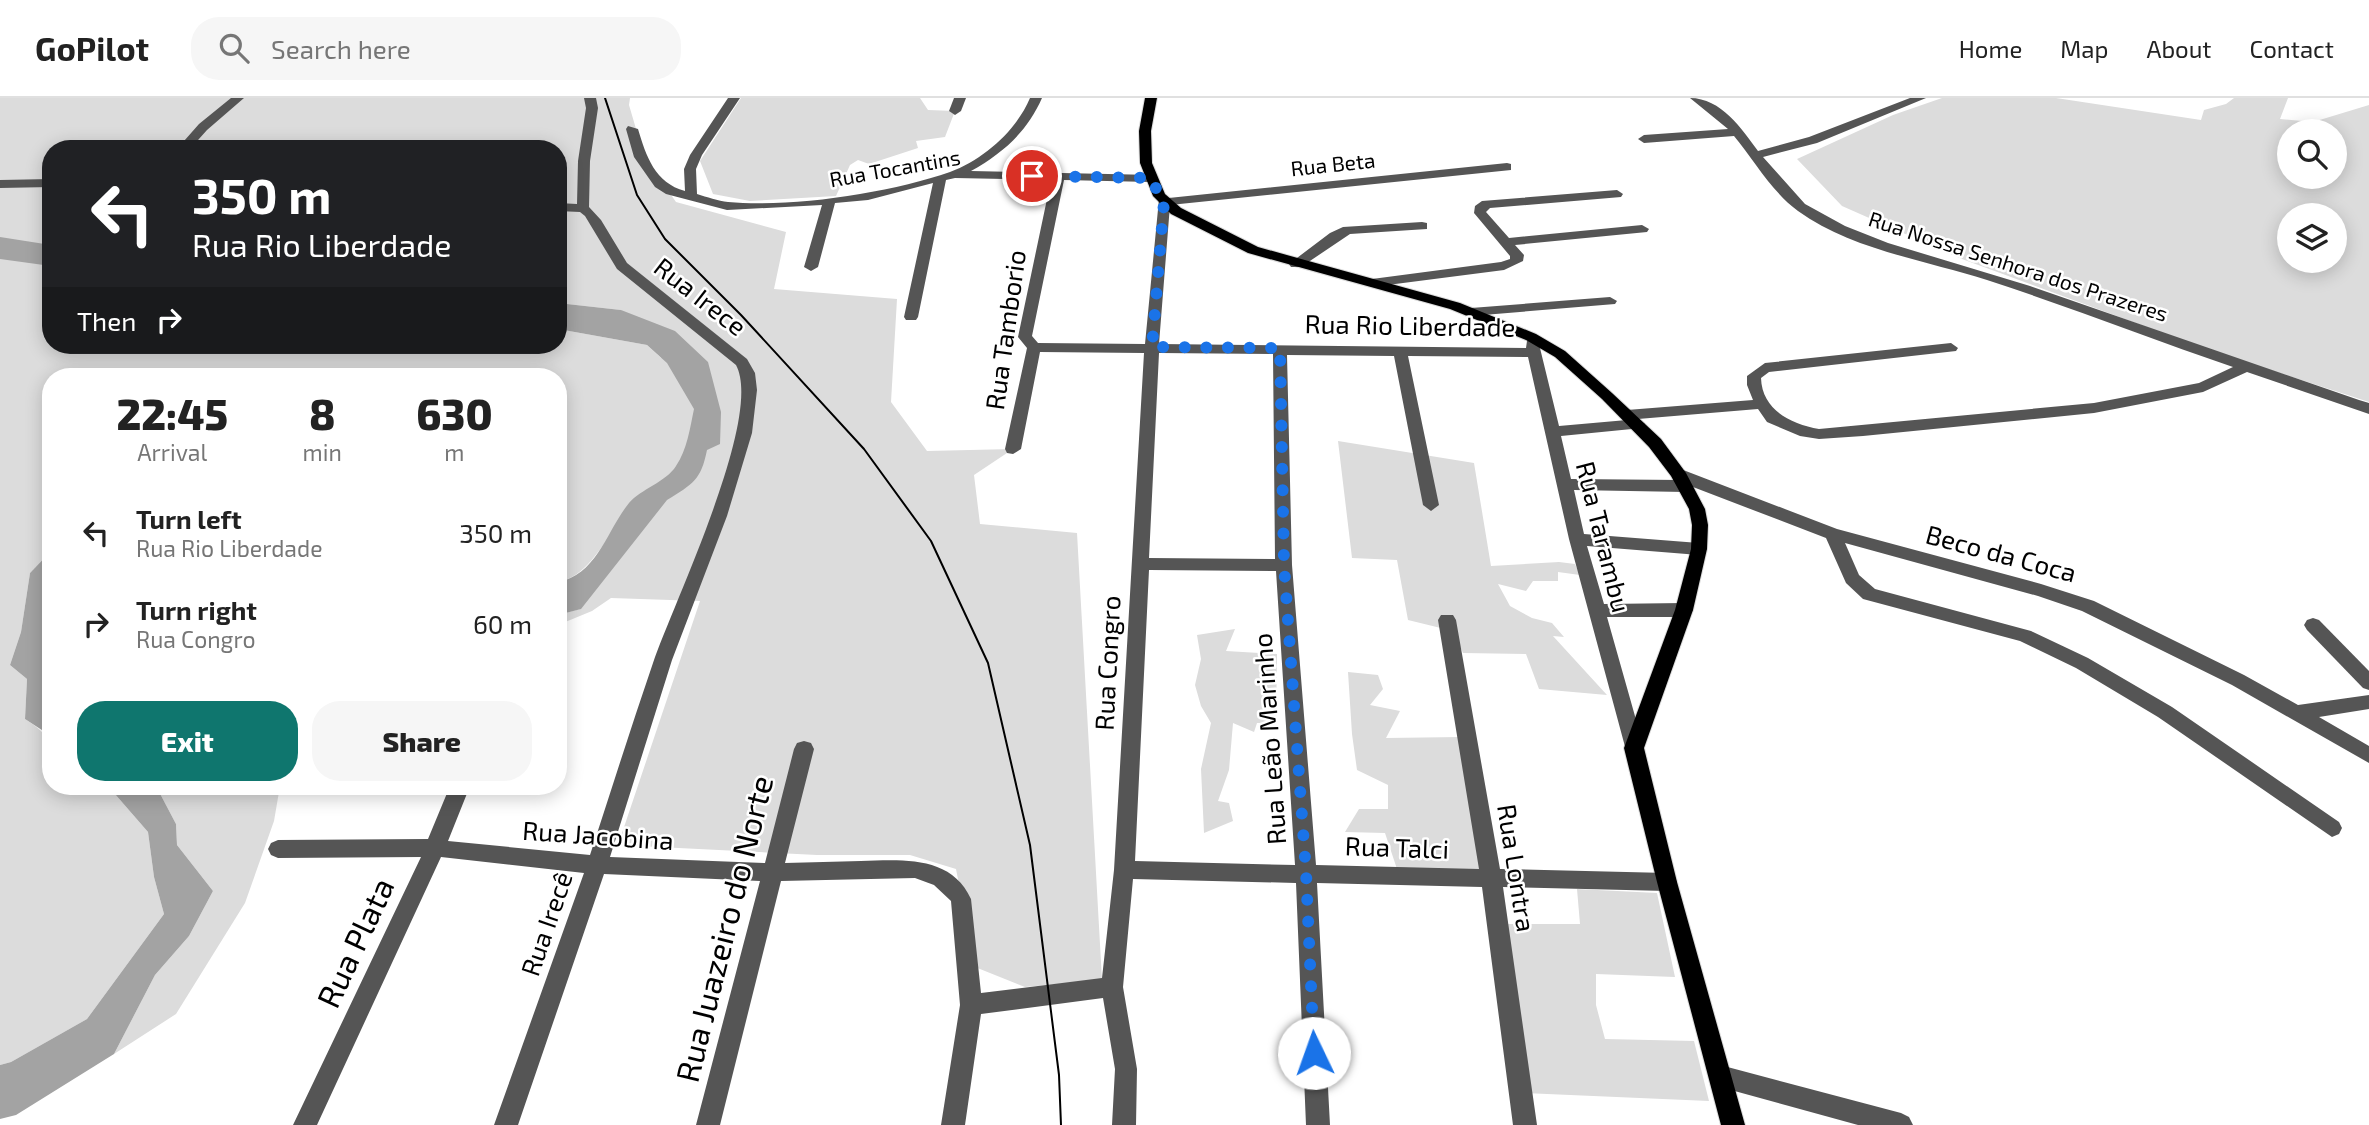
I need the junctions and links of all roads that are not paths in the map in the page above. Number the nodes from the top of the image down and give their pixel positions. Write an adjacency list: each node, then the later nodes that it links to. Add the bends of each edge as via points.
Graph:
1 (238, 98): 13 (street)
2 (590, 98): 27 (street)
3 (734, 98): 23 (street, via 696,155 690,169)
4 (960, 98): 9 (street)
5 (1036, 98): 16 (street, via 1025,123 1008,141)
6 (1151, 98): 18 (main road, via 1145,147)
7 (1696, 98): 11 (street, Rua Nossa Senhora dos Prazeres)
8 (1920, 98): 14 (street, via 1813,141)
9 (955, 111)
10 (632, 129): 23 (street, Rua Tocantins, via 640,157 659,184)
11 (1738, 132): 12 (street); 14 (street, Rua Nossa Senhora dos Prazeres)
12 (1644, 139)
13 (191, 140)
14 (1754, 156): 43 (street, Rua Nossa Senhora dos Prazeres, via 1804,210 1831,225)
15 (1507, 167): 25 (street, Rua Beta)
16 (955, 174): 17 (street, Rua Tocantins); 19 (street, Rua Tocantins)
17 (1058, 177): 18 (street, Rua Tocantins); 38 (street, Rua Tamborio, via 1025,337)
18 (1150, 178): 25 (main road)
19 (940, 179): 24 (street, Rua Tocantins); 36 (street)
20 (42, 183): 21 (street)
21 (0, 184)
22 (1617, 194): 30 (street, via 1482,206 1480,213)
23 (691, 195): 24 (street, Rua Tocantins, via 727,206)
24 (829, 202): 32 (street)
25 (1164, 202): 31 (main road, via 1220,235); 39 (street, Rua Congro)
26 (567, 207): 27 (street)
27 (583, 208): 61 (street, Rua Irece, via 622,266 734,354 748,373 744,433 719,516)
28 (1422, 226): 31 (street, via 1348,230)
29 (1642, 229): 30 (street)
30 (1505, 242): 33 (street, via 1517,255 1516,261 1504,266)
31 (1296, 264): 33 (main road)
32 (811, 267)
33 (1372, 283): 35 (main road)
34 (1609, 301): 35 (street)
35 (1471, 312): 37 (main road)
36 (911, 317)
37 (1533, 345): 42 (street, Rua Rio Liberdade); 46 (main road, via 1572,364); 47 (street, Rua Tarambu)
38 (1034, 347): 39 (street, Rua Rio Liberdade); 48 (street, Rua Tamborio)
39 (1152, 347): 40 (street, Rua Rio Liberdade); 55 (street, Rua Congro)
40 (1280, 348): 42 (street, Rua Rio Liberdade); 56 (street, Rua Leão Marinho)
41 (1951, 348): 44 (street, via 1765,368 1754,376)
42 (1401, 350): 51 (street)
43 (2246, 367): 44 (street, via 2203,387 2094,408 1819,435 1772,418); 45 (street, Rua Nossa Senhora dos Prazeres)
44 (1762, 404): 46 (street)
45 (2369, 409)
46 (1632, 420): 47 (street); 49 (main road)
47 (1551, 432): 50 (street, Rua Tarambu)
48 (1013, 449)
49 (1682, 479): 50 (street); 52 (street, Beco da Coca); 54 (main road, via 1699,517)
50 (1564, 484): 53 (street, Rua Tarambu)
51 (1431, 505)
52 (1833, 534): 64 (street, Beco da Coca, via 2088,606); 69 (street, via 1853,579 1869,594 2014,633 2082,663 2165,712)
53 (1577, 539): 54 (street); 58 (street, Rua Tarambu)
54 (1699, 550): 57 (main road)
55 (1141, 564): 56 (street); 73 (street, Rua Congro)
56 (1284, 565): 75 (street, Rua Leão Marinho)
57 (1684, 610): 58 (street); 65 (main road)
58 (1596, 611): 65 (street, Rua Tarambu)
59 (1447, 620): 76 (street, Rua Lontra)
60 (2313, 625): 62 (street)
61 (663, 660): 72 (street, Rua Irecê)
62 (2369, 684)
63 (2369, 702): 64 (street)
64 (2298, 713): 67 (street, Beco da Coca)
65 (1634, 748): 77 (main road)
66 (804, 749): 74 (street, Rua Juazeiro do Norte)
67 (2369, 755)
68 (456, 795): 70 (street, Rua Plata)
69 (2332, 828)
70 (435, 848): 71 (street, Rua Jacobina); 72 (street, Rua Jacobina); 81 (street, Rua Plata)
71 (278, 849)
72 (597, 865): 74 (street, Rua Jacobina); 82 (street, Rua Irecê)
73 (1124, 870): 75 (street, Rua Talci); 78 (street, Rua Congro)
74 (771, 872): 79 (street, Rua Jacobina, via 915,869 937,874 952,884 961,899); 83 (street, Rua Juazeiro do Norte)
75 (1306, 872): 76 (street, Rua Talci); 86 (street, Rua Leão Marinho)
76 (1491, 879): 77 (street, Rua Talci); 87 (street, Rua Lontra)
77 (1667, 882): 80 (main road)
78 (1112, 987): 79 (street); 85 (street, Rua Congro, via 1126,1069)
79 (971, 1004): 84 (street)
80 (1720, 1076): 88 (main road); 89 (street)
81 (305, 1125)
82 (506, 1125)
83 (708, 1125)
84 (953, 1125)
85 (1124, 1125)
86 (1318, 1125)
87 (1525, 1125)
88 (1733, 1125)
89 (1901, 1125)

